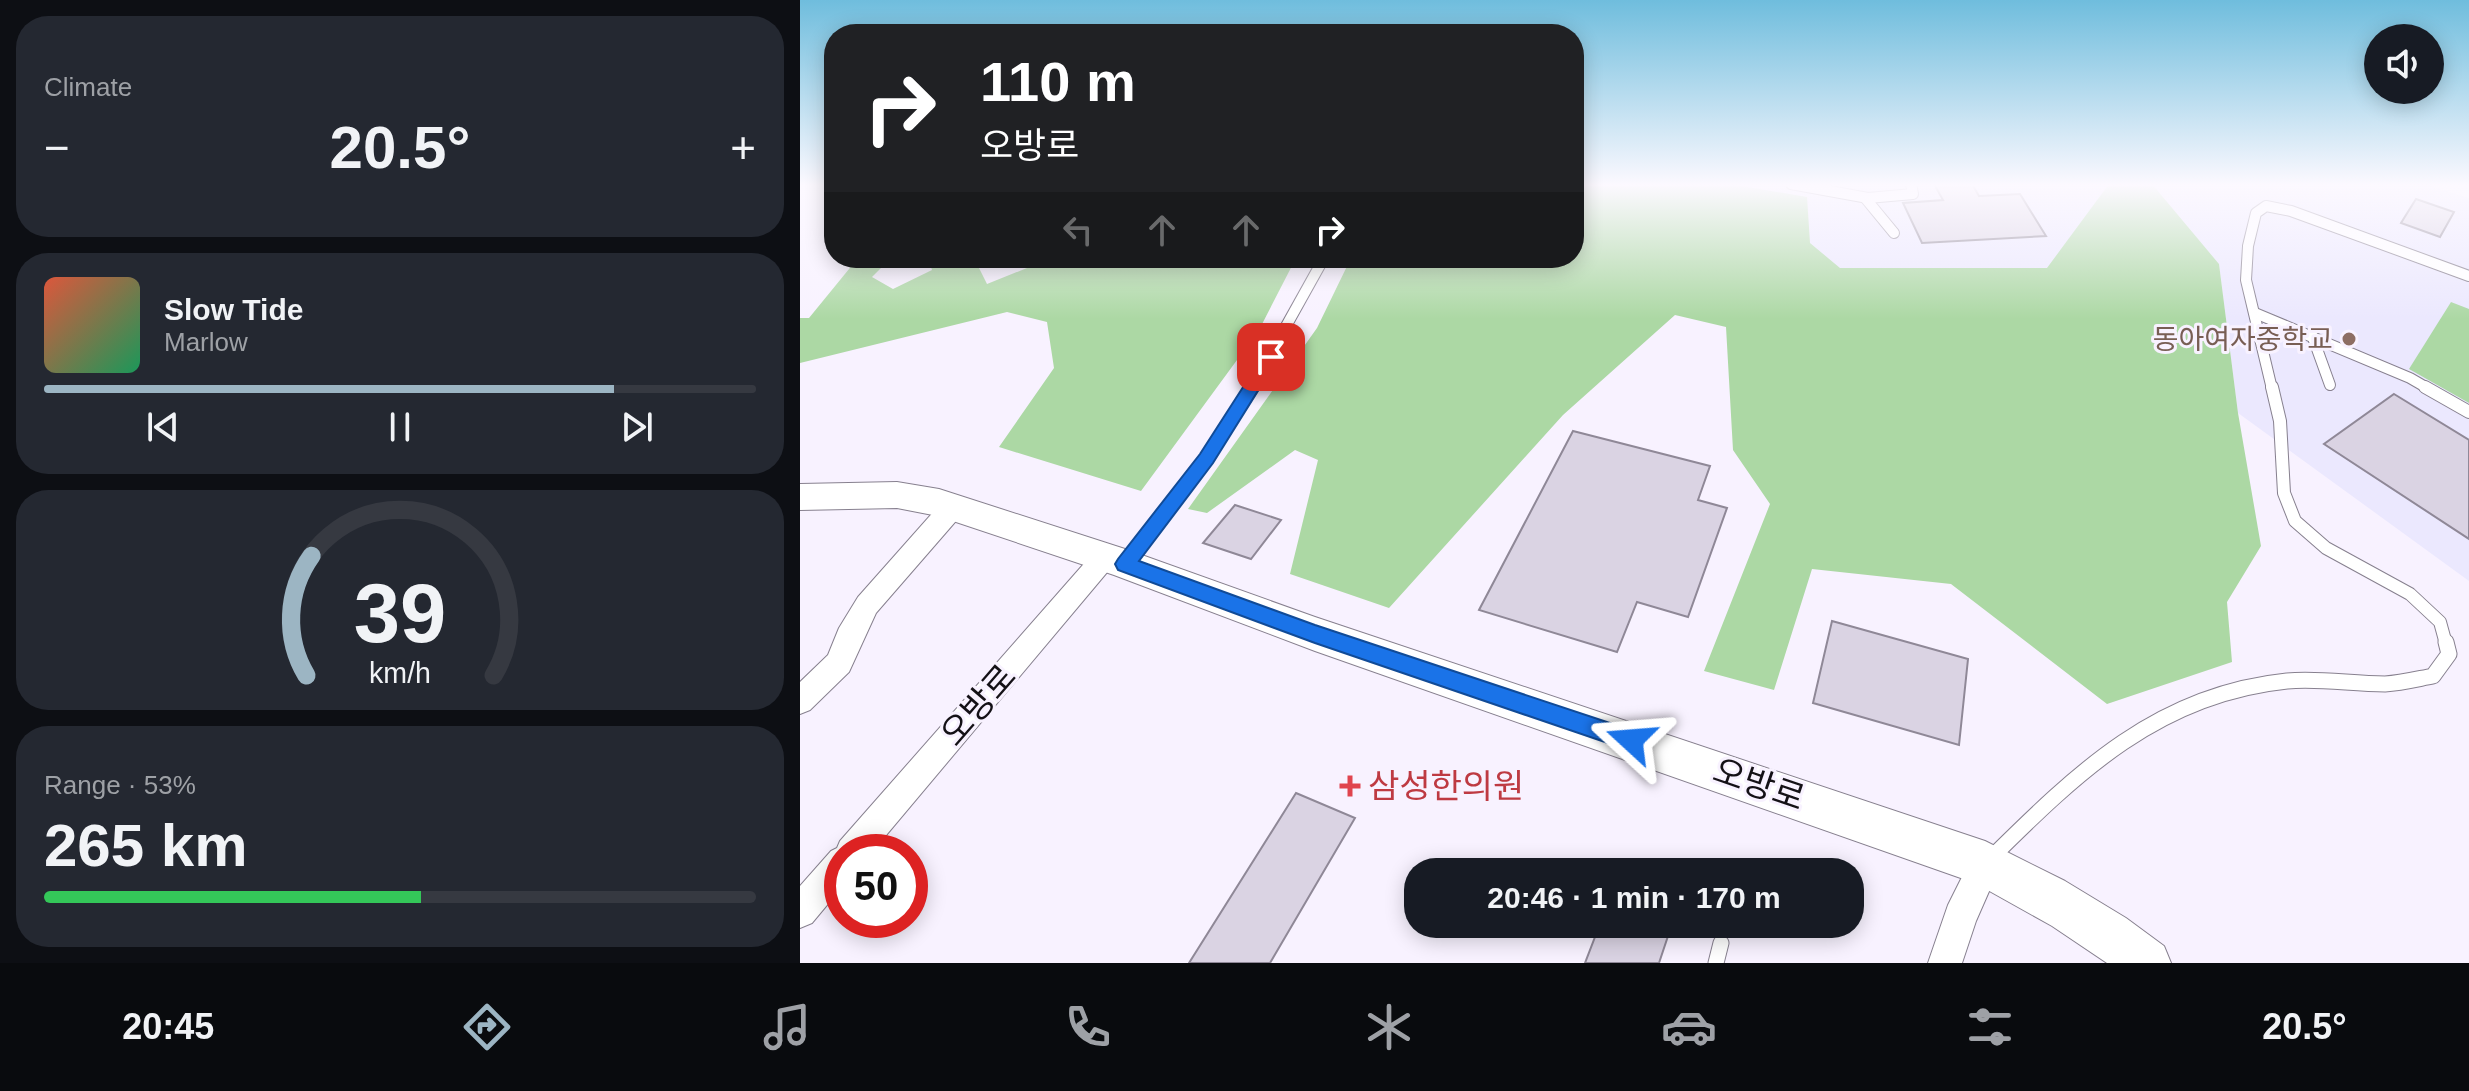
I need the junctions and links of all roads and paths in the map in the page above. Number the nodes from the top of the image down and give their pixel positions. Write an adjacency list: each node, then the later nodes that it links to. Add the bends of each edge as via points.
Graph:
1 (1891, 229): 4 (lane)
2 (2252, 229): 7 (lane, via 2246,280)
3 (2340, 229): 6 (lane)
4 (1894, 233)
5 (1319, 268): 13 (lane, 오방로, via 1207,458)
6 (2469, 276)
7 (2255, 313): 8 (lane); 16 (lane, via 2280,421 2284,493 2295,521 2326,548 2410,594 2440,622 2449,654 2433,676 2397,683 2287,681 2213,694 2134,730 2062,788)
8 (2312, 335): 9 (lane); 10 (lane, via 2410,378)
9 (2330, 385)
10 (2469, 412)
11 (800, 497): 12 (main road, 오방로, via 914,496)
12 (953, 507): 13 (main road, 오방로); 14 (street, via 867,605 839,663)
13 (1115, 561): 15 (street, 오방로); 16 (main road, 오방로)
14 (800, 701)
15 (867, 834)
16 (1985, 864): 21 (street); 22 (main road, 오방로, via 2060,903)
17 (824, 883): 18 (street)
18 (800, 911)
19 (1721, 943): 20 (lane)
20 (1716, 963)
21 (1945, 963)
22 (2147, 963)

